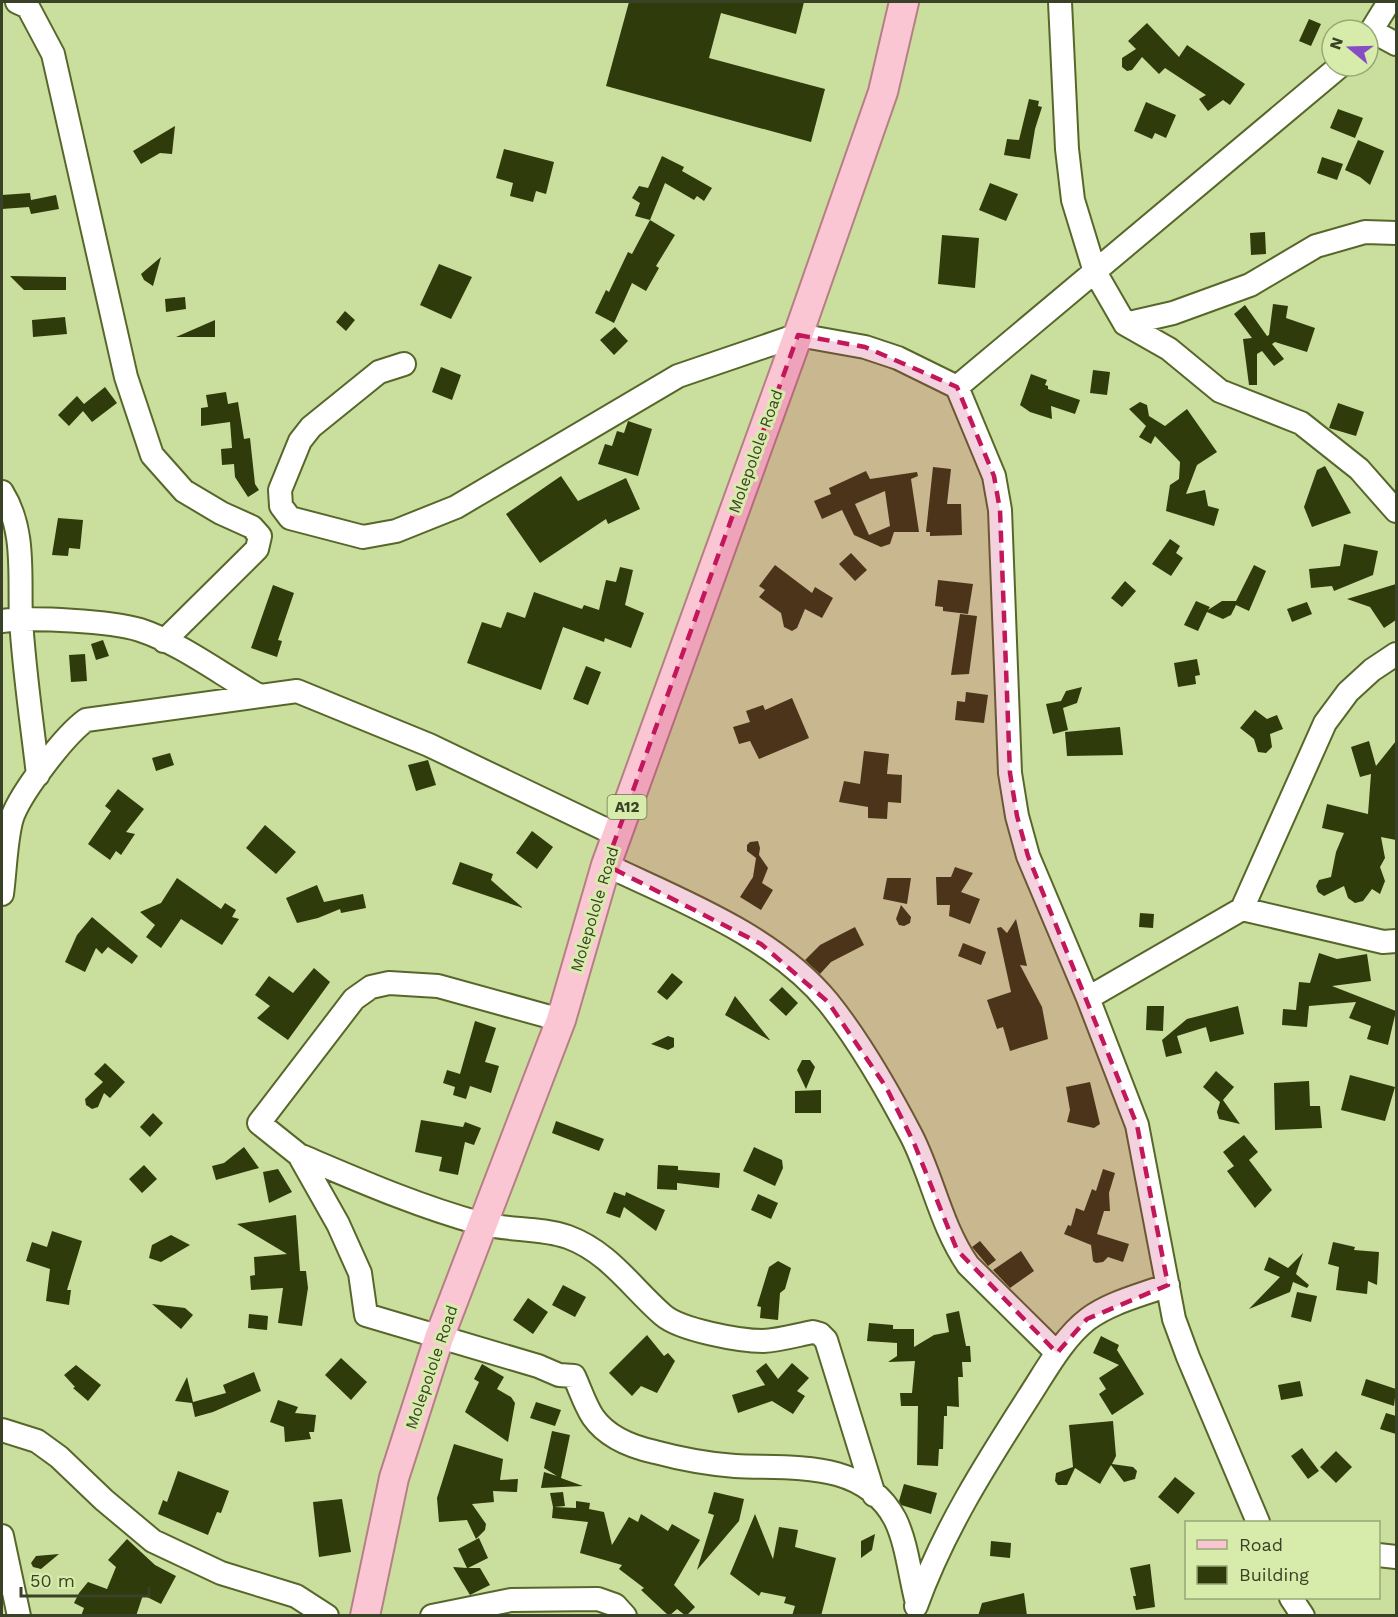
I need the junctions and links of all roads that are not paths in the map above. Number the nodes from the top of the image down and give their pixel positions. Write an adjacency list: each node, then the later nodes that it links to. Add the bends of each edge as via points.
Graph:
1 (17, 2): 18 (street, via 28,7 53,54 126,377 152,455 184,491 252,527 260,536 258,549)
2 (904, 2): 12 (main road, Molepolole Road / A12, via 883,92)
3 (1060, 2): 10 (street, via 1073,200)
4 (1389, 2): 5 (street)
5 (1380, 18)
6 (1380, 38): 7 (street)
7 (1396, 44)
8 (1326, 78): 10 (street)
9 (1396, 233): 11 (street, via 1365,232 1316,246 1250,285 1173,313)
10 (1095, 272): 11 (street); 14 (street)
11 (1125, 324): 16 (street, via 1169,349 1220,391 1301,423 1359,469)
12 (798, 335): 13 (street, via 678,376 456,507 396,531 363,537 290,518 281,507 280,490 300,441 380,372); 14 (street, via 865,347 898,358); 22 (main road, Molepolole Road / A12)
13 (404, 364)
14 (957, 387): 27 (street, via 993,476 999,510 1010,773 1017,816 1028,856)
15 (2, 492): 17 (street, via 22,558)
16 (1396, 511)
17 (11, 620): 18 (street, via 114,626 140,630); 21 (street)
18 (164, 641): 20 (street)
19 (1396, 654): 25 (street, via 1348,692 1325,723)
20 (258, 695): 21 (street, via 86,720 74,729); 22 (street, via 297,691 429,745)
21 (38, 775): 24 (street, via 13,816)
22 (617, 835): 23 (main road, Molepolole Road / A12)
23 (606, 865): 28 (main road, Molepolole Road / A12); 33 (street, via 761,944 828,1002 886,1088 914,1143 957,1250 968,1266)
24 (2, 894)
25 (1242, 909): 26 (street, via 1383,942); 27 (street)
26 (1396, 941)
27 (1088, 998): 31 (street, via 1137,1125)
28 (561, 1020): 29 (street, via 438,986 389,983 371,987 354,999 259,1123); 30 (main road, Molepolole Road / A12)
29 (299, 1155): 30 (street, via 400,1198); 32 (street, via 353,1255 360,1273 366,1315)
30 (481, 1224): 32 (main road, Molepolole Road / A12); 35 (street, via 541,1230 570,1238 600,1254 663,1316 677,1324 749,1341 820,1334 826,1340)
31 (1168, 1285): 33 (street, via 1087,1319); 36 (street, via 1174,1319 1188,1357)
32 (439, 1338): 35 (street, via 559,1375 574,1376 593,1417 612,1436 637,1448 687,1460 846,1475); 44 (main road, Molepolole Road / A12, via 394,1478)
33 (1058, 1353): 41 (street, via 972,1485 940,1546)
34 (2, 1430): 43 (street, via 37,1441 153,1541 221,1573 296,1596)
35 (874, 1495): 41 (street, via 894,1519)
36 (1258, 1521)
37 (2, 1536): 42 (street)
38 (1380, 1555): 39 (street)
39 (1396, 1557)
40 (1292, 1599): 47 (street)
41 (915, 1609)
42 (19, 1616)
43 (327, 1616)
44 (365, 1616)
45 (432, 1616): 46 (street, via 511,1600 598,1599 615,1605)
46 (625, 1616)
47 (1303, 1616)

